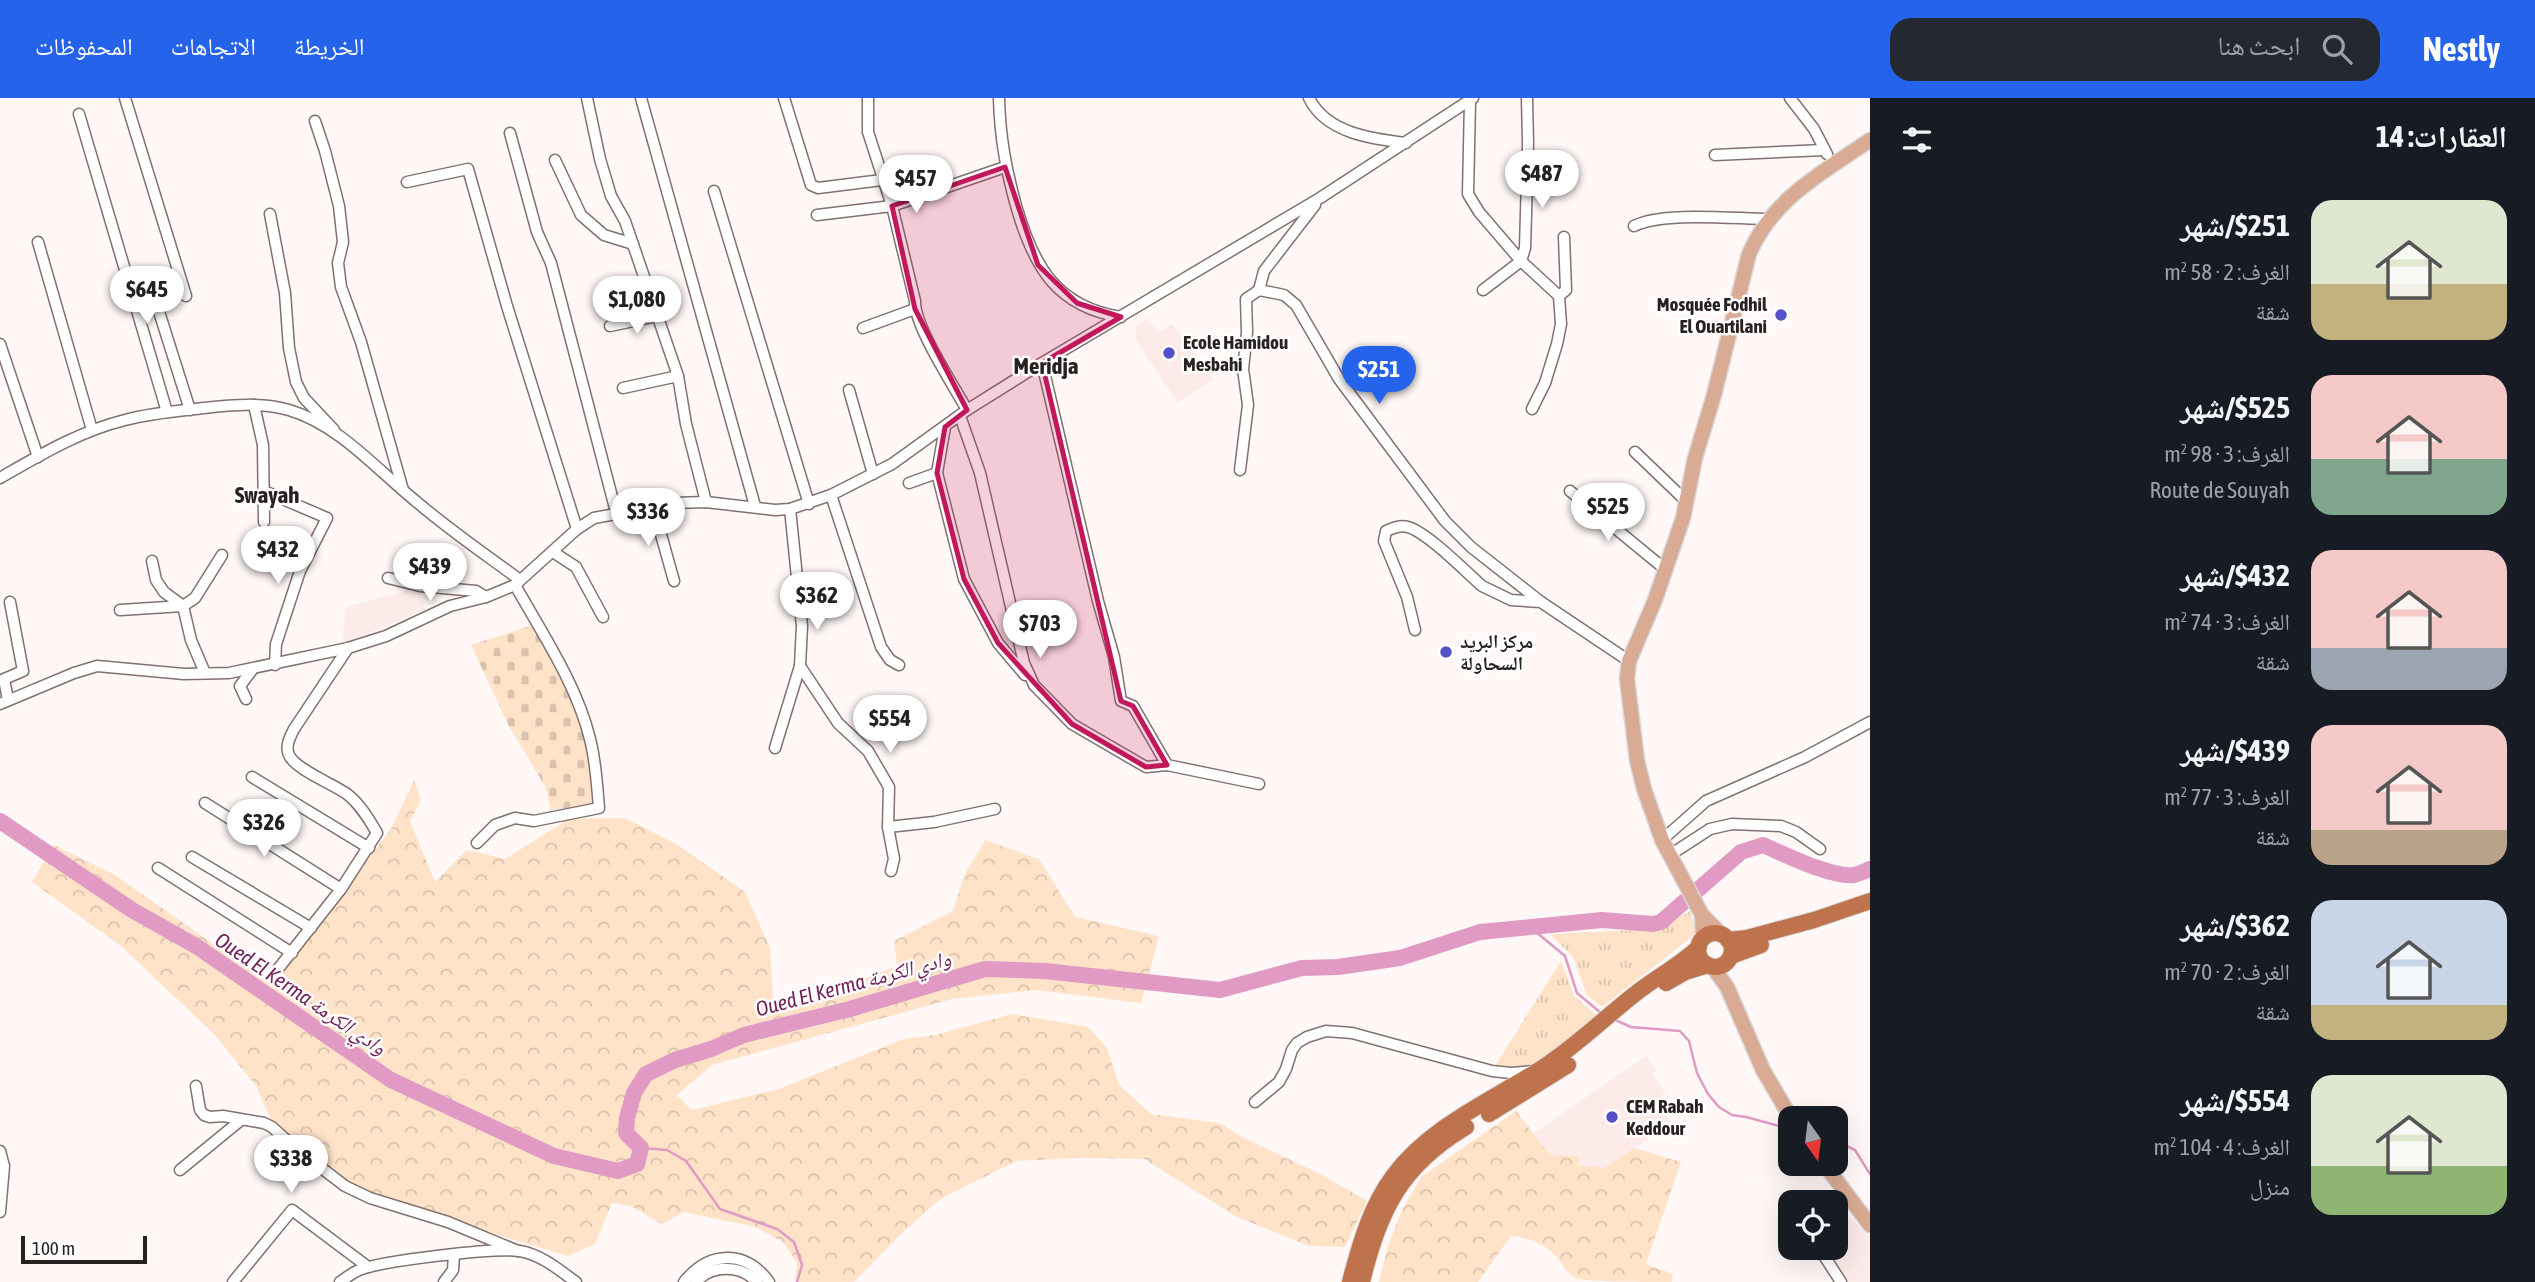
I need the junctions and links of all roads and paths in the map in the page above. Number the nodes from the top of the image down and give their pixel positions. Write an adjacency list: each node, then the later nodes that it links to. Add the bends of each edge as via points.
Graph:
1 (125, 98): 34 (street)
2 (587, 98): 32 (street, via 611,196)
3 (641, 98): 72 (street)
4 (784, 98): 21 (street, via 811,185)
5 (868, 98): 21 (street, via 868,132)
6 (999, 98): 20 (street)
7 (1309, 98): 15 (street, via 1325,119 1338,126 1362,136)
8 (1527, 98): 33 (street, via 1527,196)
9 (1790, 98): 16 (street)
10 (1472, 99): 15 (street); 33 (street, via 1468,194)
11 (79, 114): 52 (street)
12 (315, 121): 66 (street, via 339,206 341,287)
13 (510, 133): 74 (street, via 537,232 551,263)
14 (1870, 140): 19 (main road)
15 (1406, 143): 24 (street)
16 (1824, 150): 17 (street); 19 (street)
17 (1714, 155)
18 (555, 160): 32 (street, via 581,215 604,234)
19 (1836, 163): 28 (main road, via 1796,191)
20 (1005, 167): 25 (street); 41 (street, via 1038,265 1077,303)
21 (882, 180): 25 (street)
22 (407, 182): 76 (street, via 468,169)
23 (714, 191): 70 (street)
24 (1320, 198): 35 (street, via 1264,271); 41 (street)
25 (892, 206): 27 (street); 39 (street)
26 (270, 214): 56 (street, via 296,382 304,398)
27 (817, 215)
28 (1769, 219): 29 (street, via 1682,218); 68 (main road, via 1749,254)
29 (1634, 226)
30 (1564, 237): 38 (street, via 1566,290)
31 (38, 242): 55 (street)
32 (633, 244): 40 (street)
33 (1521, 261): 36 (street); 38 (street)
34 (177, 273): 37 (street); 50 (street, via 150,283)
35 (1259, 290): 59 (street, via 1246,299 1242,369 1248,405); 86 (street, via 1284,295 1296,305 1339,379 1445,521)
36 (1483, 290)
37 (186, 296)
38 (1559, 296): 51 (street, via 1562,324 1558,344)
39 (915, 309): 43 (street); 53 (street)
40 (657, 316): 42 (street); 46 (street)
41 (1121, 317): 45 (street)
42 (610, 326)
43 (863, 328)
44 (0, 344): 58 (street)
45 (1042, 363): 53 (street); 103 (street, via 1121,701 1133,706)
46 (678, 376): 47 (street); 69 (street)
47 (623, 388)
48 (849, 390): 61 (street)
49 (254, 405): 50 (street); 56 (street, via 289,410); 64 (street, via 263,445)
50 (190, 410): 52 (street)
51 (1532, 410)
52 (167, 412): 55 (street)
53 (963, 413): 54 (street); 98 (street, via 1024,663)
54 (945, 427): 60 (street); 61 (street)
55 (93, 430): 58 (street)
56 (341, 436): 66 (street)
57 (1635, 452): 68 (street)
58 (38, 457): 62 (street)
59 (1240, 470)
60 (937, 473): 63 (street); 98 (street, via 964,579 998,643)
61 (873, 474): 67 (street)
62 (0, 478)
63 (909, 483)
64 (264, 491): 75 (street); 93 (street, via 327,518 300,571 276,644)
65 (1570, 491): 80 (street)
66 (404, 492): 83 (street)
67 (831, 495): 70 (street); 95 (street, via 881,647)
68 (1686, 501): 80 (main road)
69 (706, 502): 71 (street); 72 (street)
70 (809, 504): 73 (street)
71 (653, 506): 74 (street); 82 (street)
72 (755, 506): 73 (street)
73 (790, 509): 94 (street, via 802,626)
74 (617, 512): 76 (street)
75 (264, 522)
76 (577, 529): 77 (street)
77 (553, 552): 83 (street); 89 (street, via 580,573)
78 (222, 555): 87 (street, via 195,598)
79 (152, 561): 87 (street, via 164,592)
80 (1666, 570): 92 (main road)
81 (388, 578): 84 (street, via 420,586 476,590)
82 (674, 580)
83 (518, 582): 84 (street); 110 (street, via 579,709 592,749 599,808 534,821 505,820)
84 (486, 597): 91 (street, via 450,606)
85 (10, 602): 100 (street, via 23,671 4,679)
86 (1541, 602): 90 (street, via 1511,600 1493,592 1423,535 1395,527 1386,531 1384,541); 92 (street)
87 (183, 606): 88 (street); 97 (street)
88 (120, 610)
89 (603, 617)
90 (1415, 630)
91 (348, 648): 93 (street); 111 (street, via 294,729 287,743 288,754 349,796 370,820 377,833)
92 (1629, 661): 109 (main road, via 1637,760)
93 (275, 665): 96 (street)
94 (800, 666): 102 (street); 108 (street, via 838,723 880,768 889,787)
95 (900, 666)
96 (252, 670): 97 (street); 99 (street, via 240,686)
97 (205, 673): 100 (street, via 97,666)
98 (1034, 685): 103 (street, via 1072,724 1146,767)
99 (246, 699)
100 (4, 702)
101 (1870, 722): 109 (street, via 1706,801)
102 (775, 748)
103 (1167, 765): 105 (street)
104 (252, 777): 111 (street)
105 (1259, 784)
106 (205, 803): 117 (street)
107 (995, 809): 108 (street)
108 (888, 827): 116 (street, via 894,859)
109 (1662, 840): 113 (main road)
110 (477, 843)
111 (369, 848): 117 (street)
112 (1820, 849): 113 (street, via 1781,826 1732,824 1710,829)
113 (1670, 855): 120 (main road)
114 (192, 857): 121 (street)
115 (158, 867): 124 (street)
116 (891, 871)
117 (341, 889): 121 (street)
118 (1870, 901): 123 (highway)
119 (1870, 913): 123 (highway, via 1839,924)
120 (1702, 915): 122 (main road); 123 (main road)
121 (312, 928): 124 (street)
122 (1701, 942): 123 (highway, via 1712,933); 125 (highway, via 1701,959); 128 (highway)
123 (1727, 947): 125 (highway, via 1721,965); 127 (main road)
124 (292, 953): 126 (street)
125 (1710, 965): 127 (main road); 128 (highway, via 1678,975)
126 (278, 969)
127 (1727, 986): 133 (main road, via 1763,1070)
128 (1627, 1007): 129 (highway)
129 (1602, 1028): 130 (highway); 153 (highway, via 1563,1068 1424,1158 1385,1209)
130 (1540, 1070): 132 (street, via 1492,1071 1352,1033 1326,1031 1297,1043 1279,1082); 152 (highway, via 1442,1130 1404,1162 1372,1211)
131 (196, 1086): 134 (street, via 204,1115)
132 (1255, 1102)
133 (1784, 1106)
134 (241, 1120): 136 (street); 140 (street, via 272,1127 345,1186 370,1198 448,1222)
135 (0, 1151): 138 (street, via 4,1166)
136 (180, 1170)
137 (1848, 1199): 139 (main road)
138 (0, 1212)
139 (1870, 1225)
140 (518, 1251): 141 (street); 147 (street, via 542,1258)
141 (454, 1255): 143 (street); 146 (street, via 453,1270)
142 (1827, 1260): 154 (street)
143 (368, 1268): 144 (street, via 292,1210); 145 (street)
144 (233, 1282)
145 (340, 1282)
146 (444, 1282)
147 (576, 1282)
148 (684, 1282): 151 (street, via 702,1265 726,1258 750,1263)
149 (696, 1282): 150 (street, via 727,1268)
150 (757, 1282)
151 (769, 1282)
152 (1350, 1282)
153 (1362, 1282)
154 (1841, 1282)

